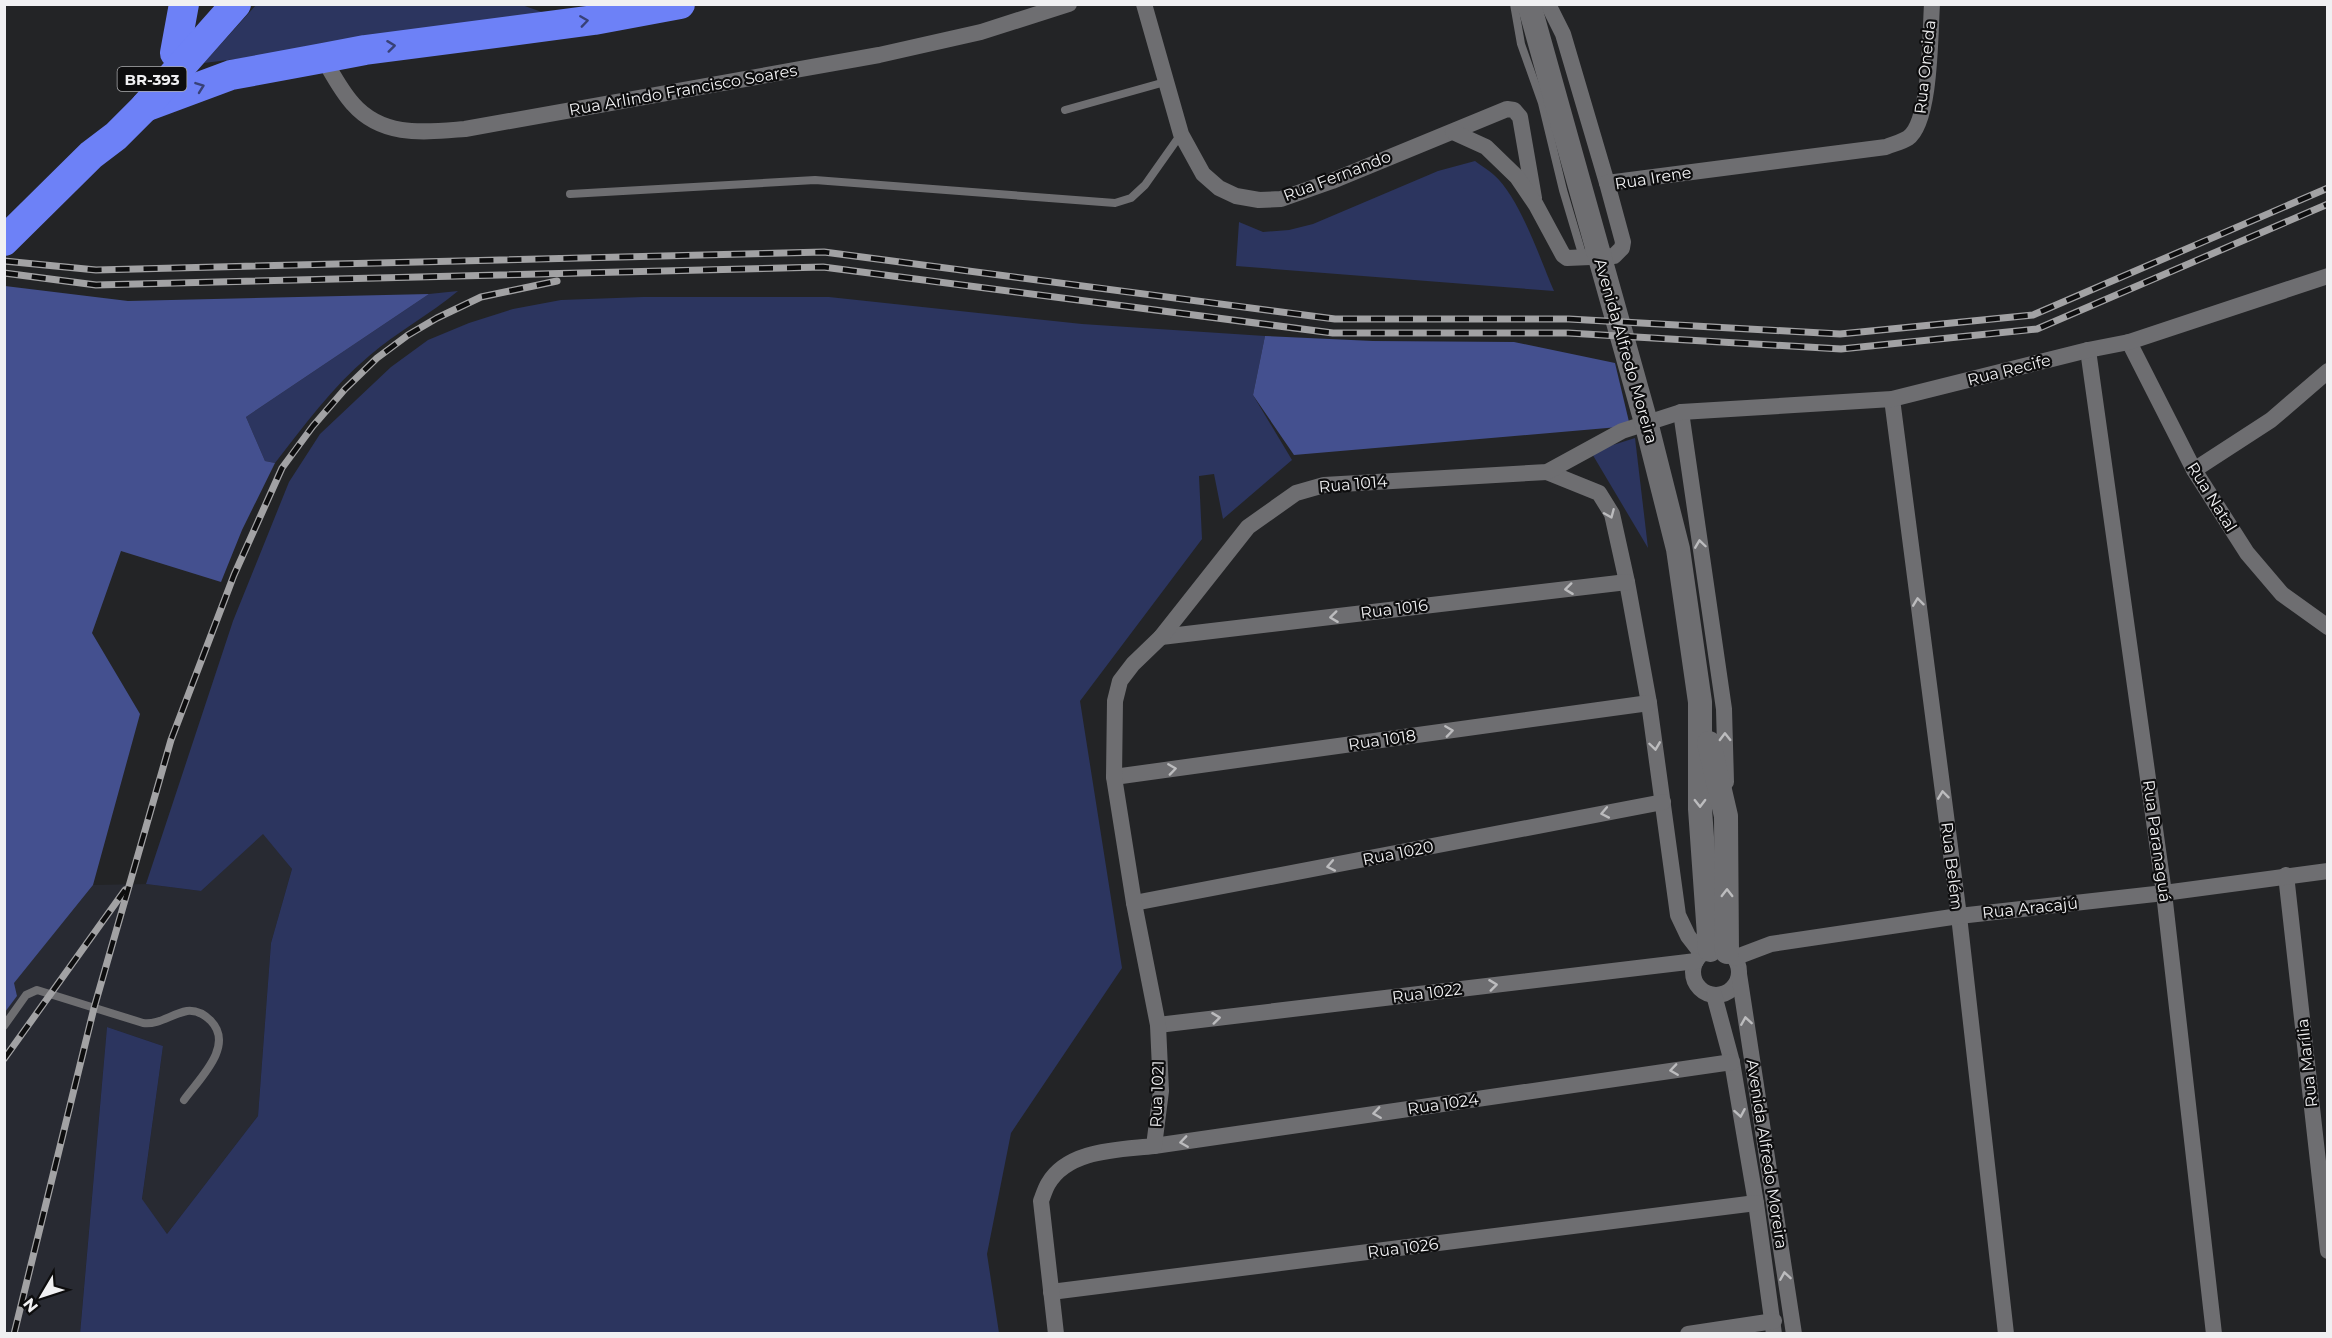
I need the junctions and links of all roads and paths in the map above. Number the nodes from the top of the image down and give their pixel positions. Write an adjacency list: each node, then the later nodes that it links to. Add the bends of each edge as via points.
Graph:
1 (184, 4): 11 (highway)
2 (216, 4): 11 (highway, BR-393)
3 (236, 4): 14 (highway)
4 (680, 4): 12 (highway, one-way to 4)
5 (1070, 4): 12 (street, Rua Arlindo Francisco Soares, via 981,32 879,55 455,130 389,129 352,104)
6 (1144, 4): 13 (street, Rua Fernando)
7 (1514, 4): 24 (lane, via 1521,44 1542,103)
8 (1529, 4): 36 (street, Avenida Alfredo Moreira, via 1664,490 1678,549)
9 (1548, 4): 20 (street, via 1563,34)
10 (1932, 4): 18 (street, Rua Oneida, via 1920,121 1909,138)
11 (175, 53): 19 (highway, BR-393, via 107,128)
12 (322, 58): 14 (highway, one-way to 12, via 231,75)
13 (1165, 82): 15 (lane); 17 (street, Rua Fernando)
14 (145, 107): 19 (highway, BR-393)
15 (1065, 110)
16 (1454, 132): 17 (street, Rua Fernando, via 1281,199 1259,200 1219,188 1203,174); 22 (street, Rua Irene, via 1486,147 1502,160); 22 (street, Rua Fernando, via 1507,109 1514,110 1520,117)
17 (1181, 134): 21 (lane, via 1145,185 1131,198 1115,203 815,180)
18 (1886, 147): 20 (street, Rua Irene)
19 (91, 155): 23 (highway, BR-393)
20 (1607, 183): 24 (street, Rua Irene, via 1622,248 1614,255)
21 (570, 194)
22 (1536, 205): 24 (street, Rua Irene, via 1563,255)
23 (4, 241)
24 (1583, 257)
25 (2328, 276): 26 (street, Rua Recife)
26 (2129, 342): 27 (street, Rua Recife); 31 (street, Rua Natal)
27 (2088, 350): 29 (street, Rua Recife); 43 (street, Rua Paranaguá)
28 (2328, 371): 31 (street, via 2271,420)
29 (1892, 399): 30 (street, Rua Recife); 45 (street, Rua Belém, one-way to 29)
30 (1681, 412): 32 (street, Rua 1014, via 1622,431); 40 (street, Avenida Alfredo Moreira, one-way to 30, via 1725,710)
31 (2194, 470): 34 (street, Rua Natal, via 2247,553 2282,594)
32 (1547, 472): 33 (street, one-way to 33, via 1599,493 1612,514); 35 (street, Rua 1014, via 1324,484 1296,493 1248,526)
33 (1627, 582): 35 (street, Rua 1016, one-way to 35); 37 (street)
34 (2328, 627)
35 (1161, 637): 38 (street, Rua 1014, via 1120,681 1115,701)
36 (1699, 697): 40 (street, Avenida Alfredo Moreira); 46 (street, Avenida Alfredo Moreira, one-way to 46, via 1700,809)
37 (1649, 703): 38 (street, Rua 1018, one-way to 37); 39 (street, one-way to 39)
38 (1114, 777): 44 (street, Rua 1021)
39 (1663, 802): 44 (street, Rua 1020, one-way to 44); 46 (street, via 1678,915 1688,936)
40 (1726, 816): 46 (street, Avenida Alfredo Moreira, one-way to 40)
41 (2328, 871): 42 (street, Rua Aracajú)
42 (2286, 875): 43 (street, Rua Aracajú); 55 (street, Rua Marília)
43 (2164, 893): 45 (street, Rua Aracajú); 62 (street, Rua Paranaguá)
44 (1134, 903): 49 (street, Rua 1021)
45 (1959, 916): 46 (street, Rua Aracajú); 61 (street, Rua Belém)
46 (1714, 955): 47 (street); 48 (street, via 1693,970 1698,987); 49 (street, Rua 1022, one-way to 46)
47 (1739, 974): 48 (street, via 1731,990); 60 (street, Avenida Alfredo Moreira, one-way to 47)
48 (1714, 995): 51 (street, Avenida Alfredo Moreira)
49 (1158, 1025): 53 (street, Rua 1021, via 1161,1091)
50 (4, 1026): 52 (lane, via 26,995 34,991 142,1023 198,1012 213,1024 220,1041 216,1054)
51 (1732, 1062): 53 (street, Rua 1024, one-way to 53); 54 (street, Avenida Alfredo Moreira, one-way to 54)
52 (184, 1100)
53 (1154, 1146): 56 (street, Rua 1021, via 1079,1159 1059,1171 1048,1184 1041,1201)
54 (1756, 1203): 56 (street, Rua 1026); 57 (street, Avenida Alfredo Moreira)
55 (2328, 1251)
56 (1051, 1292): 58 (street, Rua 1021)
57 (1774, 1327): 59 (street)
58 (1056, 1334)
59 (1688, 1334)
60 (1794, 1334)
61 (2006, 1334)
62 (2214, 1334)

